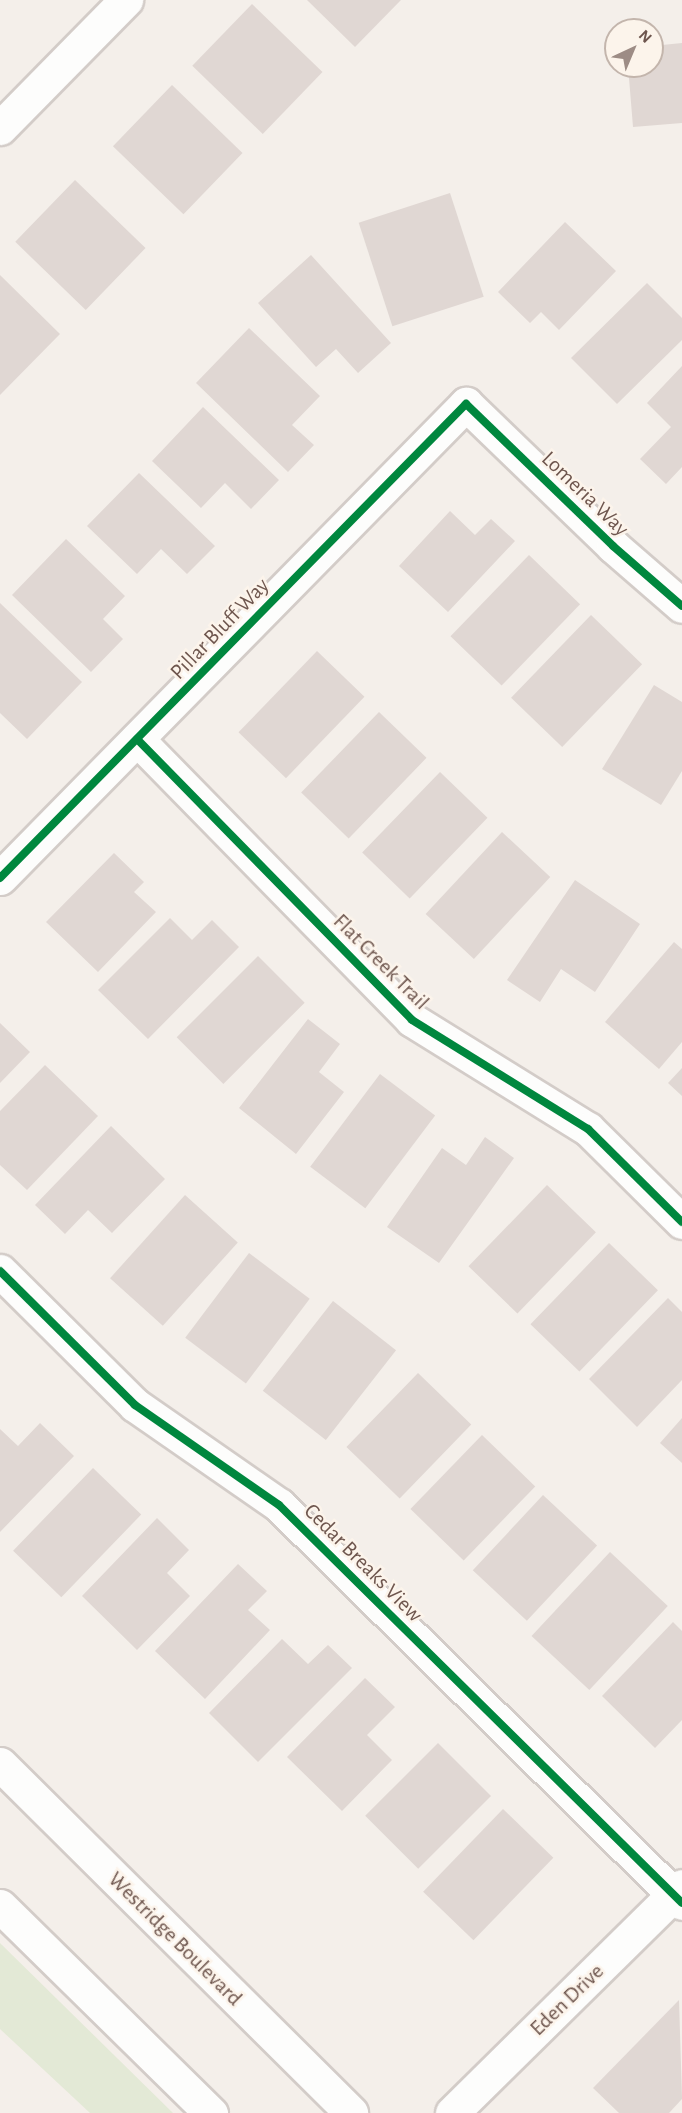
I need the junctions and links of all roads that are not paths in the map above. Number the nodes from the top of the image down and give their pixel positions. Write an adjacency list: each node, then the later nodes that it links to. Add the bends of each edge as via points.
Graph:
1 (126, 0): 2 (street)
2 (0, 128)
3 (466, 404): 4 (street, Lomeria Way, via 613,546); 5 (street, Pillar Bluff Way)
4 (682, 606)
5 (137, 739): 6 (street, Pillar Bluff Way); 7 (street, Flat Creek Trail, via 412,1020 588,1129)
6 (0, 879)
7 (682, 1222)
8 (0, 1271): 10 (street, Cedar Breaks View, via 135,1405 279,1505)
9 (0, 1764): 13 (street, Westridge Boulevard)
10 (679, 1895): 14 (street, Eden Drive)
11 (0, 1906): 12 (street)
12 (211, 2113)
13 (351, 2113)
14 (452, 2113)

